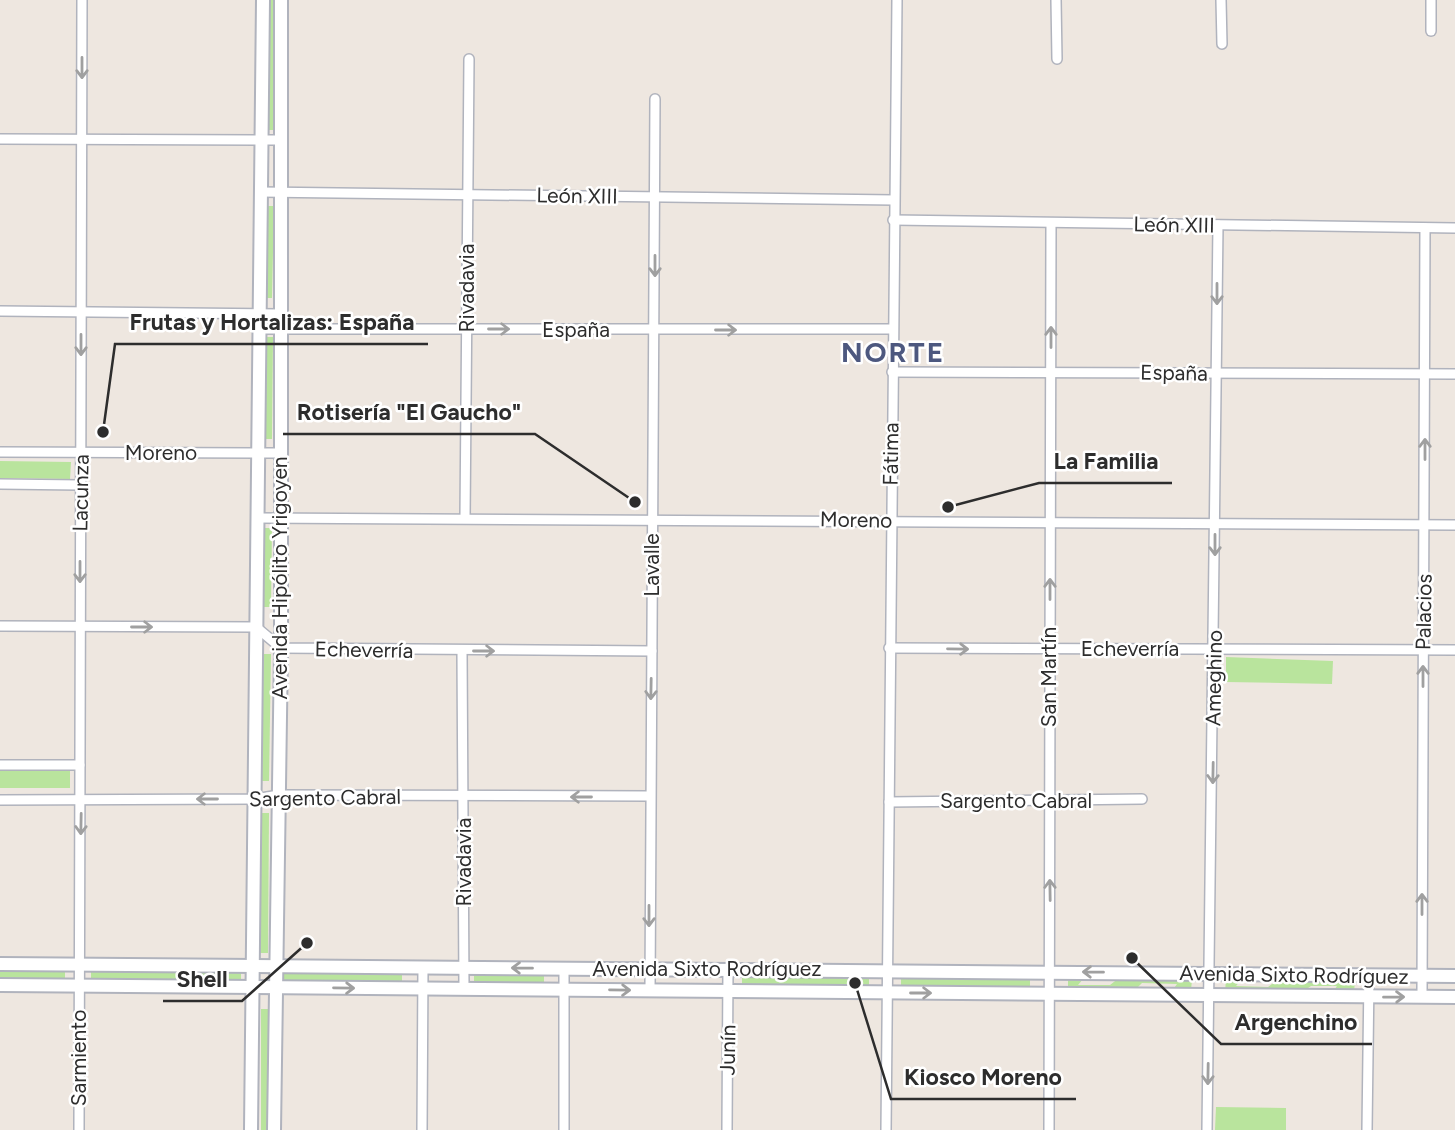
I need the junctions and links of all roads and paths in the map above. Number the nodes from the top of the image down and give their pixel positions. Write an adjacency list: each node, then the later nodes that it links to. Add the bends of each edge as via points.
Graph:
1 (82, 0): 14 (street, Lacunza, one-way to 14)
2 (263, 0): 15 (main road, Avenida Hipólito Yrigoyen)
3 (281, 0): 16 (main road, Avenida Hipólito Yrigoyen)
4 (897, 0): 21 (street, Fátima)
5 (1056, 0): 11 (street)
6 (1221, 0): 9 (street)
7 (1431, 0): 8 (street)
8 (1431, 31)
9 (1222, 44)
10 (470, 59): 19 (street, Rivadavia)
11 (1057, 60)
12 (655, 99): 20 (street, Lavalle)
13 (0, 138): 14 (street)
14 (82, 139): 15 (street); 28 (street, Lacunza)
15 (261, 139): 16 (street); 17 (main road, Avenida Hipólito Yrigoyen)
16 (279, 140): 18 (main road, Avenida Hipólito Yrigoyen)
17 (261, 192): 18 (street, León XIII); 29 (main road, Avenida Hipólito Yrigoyen)
18 (279, 192): 19 (street, León XIII); 30 (main road, Avenida Hipólito Yrigoyen)
19 (467, 194): 20 (street, León XIII); 31 (street, Rivadavia)
20 (656, 197): 21 (street, León XIII); 34 (street, Lavalle, one-way to 34)
21 (894, 200): 22 (street, Fátima)
22 (893, 220): 23 (street, León XIII); 32 (street, Fátima)
23 (1051, 223): 24 (street, León XIII); 36 (street, San Martín, one-way to 23)
24 (1218, 225): 25 (street, León XIII); 37 (street, Ameghino, one-way to 37)
25 (1425, 228): 26 (street, León XIII); 38 (street, Palacios)
26 (1455, 228)
27 (0, 311): 28 (street, España)
28 (81, 311): 29 (street, España); 41 (street, Lacunza, one-way to 41)
29 (259, 314): 30 (street, España); 33 (main road, Avenida Hipólito Yrigoyen)
30 (280, 321): 31 (street, España); 33 (street, España); 43 (main road, Avenida Hipólito Yrigoyen)
31 (468, 329): 34 (street, España, one-way to 34); 48 (street, Rivadavia)
32 (893, 329): 34 (street, España, one-way to 32); 35 (street, Fátima)
33 (259, 330): 42 (main road, Avenida Hipólito Yrigoyen)
34 (655, 330): 49 (street, Lavalle)
35 (892, 372): 36 (street, España); 50 (street, Fátima)
36 (1051, 372): 37 (street, España); 51 (street, San Martín)
37 (1217, 374): 38 (street, España); 52 (street, Ameghino)
38 (1425, 374): 39 (street, España); 53 (street, Palacios, one-way to 38)
39 (1455, 374)
40 (0, 452): 41 (street, Moreno)
41 (81, 453): 42 (street, Moreno); 45 (street, Lacunza)
42 (258, 453): 43 (street, Moreno); 46 (main road, Avenida Hipólito Yrigoyen)
43 (280, 453): 47 (main road, Avenida Hipólito Yrigoyen)
44 (0, 484): 45 (street)
45 (80, 485): 56 (street, Lacunza, one-way to 56)
46 (258, 518): 47 (street, Moreno); 57 (main road, Avenida Hipólito Yrigoyen)
47 (281, 518): 48 (street, Moreno); 58 (main road, Avenida Hipólito Yrigoyen)
48 (465, 518): 49 (street, Moreno)
49 (652, 519): 50 (street, Moreno); 64 (street, Lavalle)
50 (890, 520): 51 (street, Moreno); 59 (street, Fátima)
51 (1050, 523): 52 (street, Moreno); 62 (street, San Martín, one-way to 51)
52 (1215, 523): 53 (street, Moreno); 60 (street, Ameghino, one-way to 60)
53 (1425, 525): 54 (street, Moreno); 61 (street, Palacios)
54 (1455, 526)
55 (0, 626): 56 (street)
56 (80, 627): 57 (street, one-way to 57); 67 (street, Lacunza)
57 (256, 627): 58 (street); 72 (main road, Avenida Hipólito Yrigoyen)
58 (281, 648): 65 (street, Echeverría); 68 (main road, Avenida Hipólito Yrigoyen)
59 (890, 648): 62 (street, Echeverría, one-way to 62); 76 (street, Fátima)
60 (1215, 649): 61 (street, Echeverría); 62 (street, Echeverría); 88 (street, Ameghino, one-way to 88)
61 (1423, 649): 63 (street, Echeverría); 90 (street, Palacios, one-way to 61)
62 (1049, 650): 75 (street, San Martín)
63 (1455, 650)
64 (652, 651): 65 (street, Echeverría, one-way to 64); 69 (street, Lavalle, one-way to 69)
65 (462, 652): 70 (street, Rivadavia)
66 (0, 765): 67 (street)
67 (80, 765): 71 (street, Lacunza)
68 (279, 794): 70 (street, Sargento Cabral); 72 (street, Sargento Cabral); 79 (main road, Avenida Hipólito Yrigoyen)
69 (649, 796): 70 (street, Sargento Cabral, one-way to 70); 83 (street, Lavalle, one-way to 83)
70 (464, 797): 82 (street, Rivadavia)
71 (81, 799): 72 (street, Sargento Cabral, one-way to 71); 74 (street, Sargento Cabral); 78 (street, Lacunza, one-way to 78)
72 (255, 799): 80 (main road, Avenida Hipólito Yrigoyen)
73 (1142, 799): 75 (street, Sargento Cabral)
74 (0, 800)
75 (1049, 801): 76 (street, Sargento Cabral); 87 (street, San Martín, one-way to 75)
76 (889, 802): 86 (street, Fátima)
77 (0, 964): 78 (main road, Avenida Sixto Rodríguez)
78 (79, 965): 80 (main road, Avenida Sixto Rodríguez); 93 (street, Lacunza)
79 (275, 965): 80 (main road, Avenida Sixto Rodríguez); 81 (main road, Avenida Sixto Rodríguez); 95 (main road, Avenida Hipólito Yrigoyen)
80 (252, 966): 94 (main road, Avenida Hipólito Yrigoyen)
81 (423, 967): 82 (main road, Avenida Sixto Rodríguez); 97 (street)
82 (463, 967): 84 (main road, Avenida Sixto Rodríguez, one-way to 82); 96 (street, Rivadavia)
83 (648, 968): 84 (main road, Avenida Sixto Rodríguez); 85 (main road, Avenida Sixto Rodríguez); 99 (street, Lavalle)
84 (564, 969): 98 (street)
85 (728, 969): 86 (main road, Avenida Sixto Rodríguez); 100 (street, Junín)
86 (887, 970): 87 (main road, Avenida Sixto Rodríguez); 101 (street, Fátima)
87 (1051, 971): 88 (main road, Avenida Sixto Rodríguez, one-way to 87); 102 (street, San Martín)
88 (1211, 974): 89 (main road, Avenida Sixto Rodríguez); 103 (street, Ameghino)
89 (1369, 976): 90 (main road, Avenida Sixto Rodríguez); 105 (street)
90 (1422, 976): 91 (main road, Avenida Sixto Rodríguez); 104 (street, Palacios)
91 (1455, 976)
92 (0, 985): 93 (main road, Avenida Sixto Rodríguez)
93 (79, 986): 94 (main road, Avenida Sixto Rodríguez); 107 (street, Sarmiento)
94 (252, 987): 95 (main road, Avenida Sixto Rodríguez); 108 (main road, Avenida Hipólito Yrigoyen)
95 (275, 987): 97 (main road, Avenida Sixto Rodríguez, one-way to 97); 109 (main road, Avenida Hipólito Yrigoyen)
96 (464, 988): 97 (main road, Avenida Sixto Rodríguez); 98 (main road, Avenida Sixto Rodríguez)
97 (424, 989): 110 (street)
98 (564, 989): 99 (main road, Avenida Sixto Rodríguez, one-way to 99); 111 (street)
99 (650, 990): 100 (main road, Avenida Sixto Rodríguez)
100 (729, 991): 101 (main road, Avenida Sixto Rodríguez); 112 (street, Junín)
101 (887, 993): 102 (main road, Avenida Sixto Rodríguez, one-way to 102); 113 (street, Fátima)
102 (1052, 993): 103 (main road, Avenida Sixto Rodríguez); 114 (street, San Martín)
103 (1210, 995): 105 (main road, Avenida Sixto Rodríguez); 115 (street, Ameghino, one-way to 115)
104 (1422, 996): 105 (main road, Avenida Sixto Rodríguez, one-way to 104); 106 (main road, Avenida Sixto Rodríguez)
105 (1367, 997): 116 (street)
106 (1455, 997)
107 (79, 1130)
108 (251, 1130)
109 (274, 1130)
110 (422, 1130)
111 (564, 1130)
112 (727, 1130)
113 (886, 1130)
114 (1049, 1130)
115 (1207, 1130)
116 (1367, 1130)

